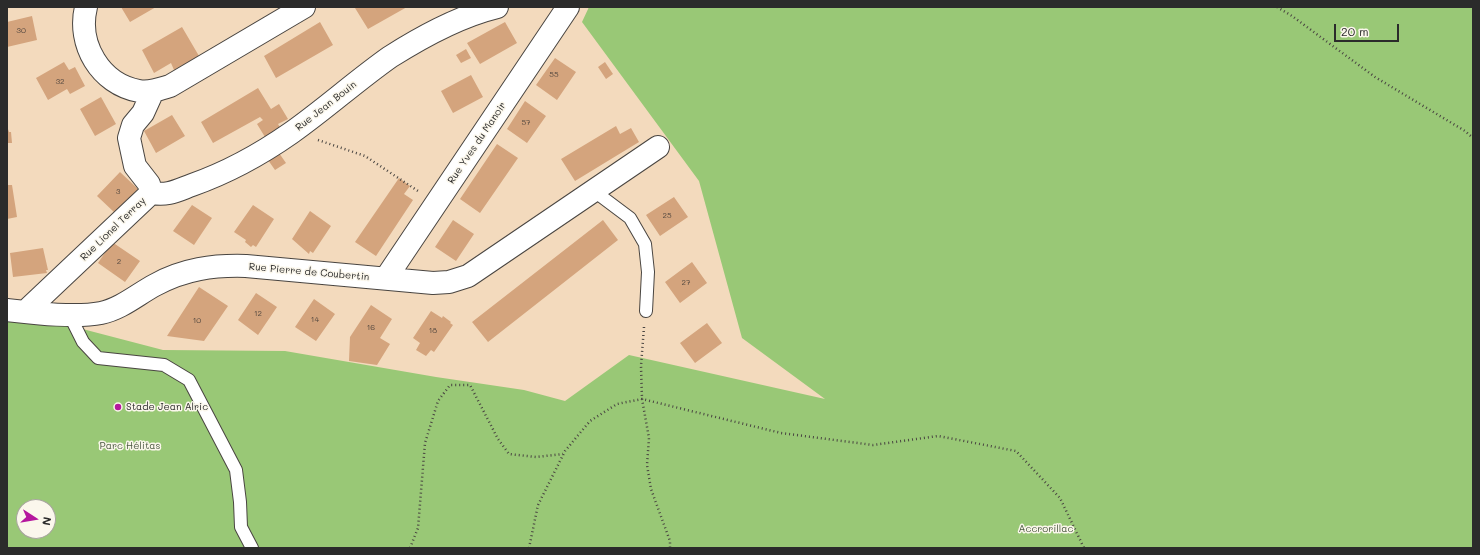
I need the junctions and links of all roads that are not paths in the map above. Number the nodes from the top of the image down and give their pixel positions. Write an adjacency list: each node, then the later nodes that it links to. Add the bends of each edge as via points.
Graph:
1 (86, 7): 5 (street, via 84,36 90,53 99,67 127,87)
2 (304, 7): 5 (street, via 170,86)
3 (497, 7): 8 (street, Rue Jean Bouin, via 419,39 363,76 325,108 243,163 201,182 163,195)
4 (561, 8): 9 (street, Rue Yves du Manoir)
5 (153, 91): 8 (street, Rue Lionel Terray, via 129,138 135,166 149,184)
6 (658, 147): 7 (street, Rue Pierre de Coubertin)
7 (594, 191): 9 (street, Rue Pierre de Coubertin, via 468,276 449,282 433,283); 11 (lane, via 630,218 645,244 648,272)
8 (151, 193): 10 (street, Rue Lionel Terray)
9 (386, 278): 12 (street, Rue Pierre de Coubertin, via 216,265 186,271 102,312)
10 (17, 310): 12 (street, Rue Pierre de Coubertin)
11 (646, 311)
12 (69, 314): 13 (lane, via 82,342 98,358 164,365 189,380 236,470 241,527)
13 (252, 548)

